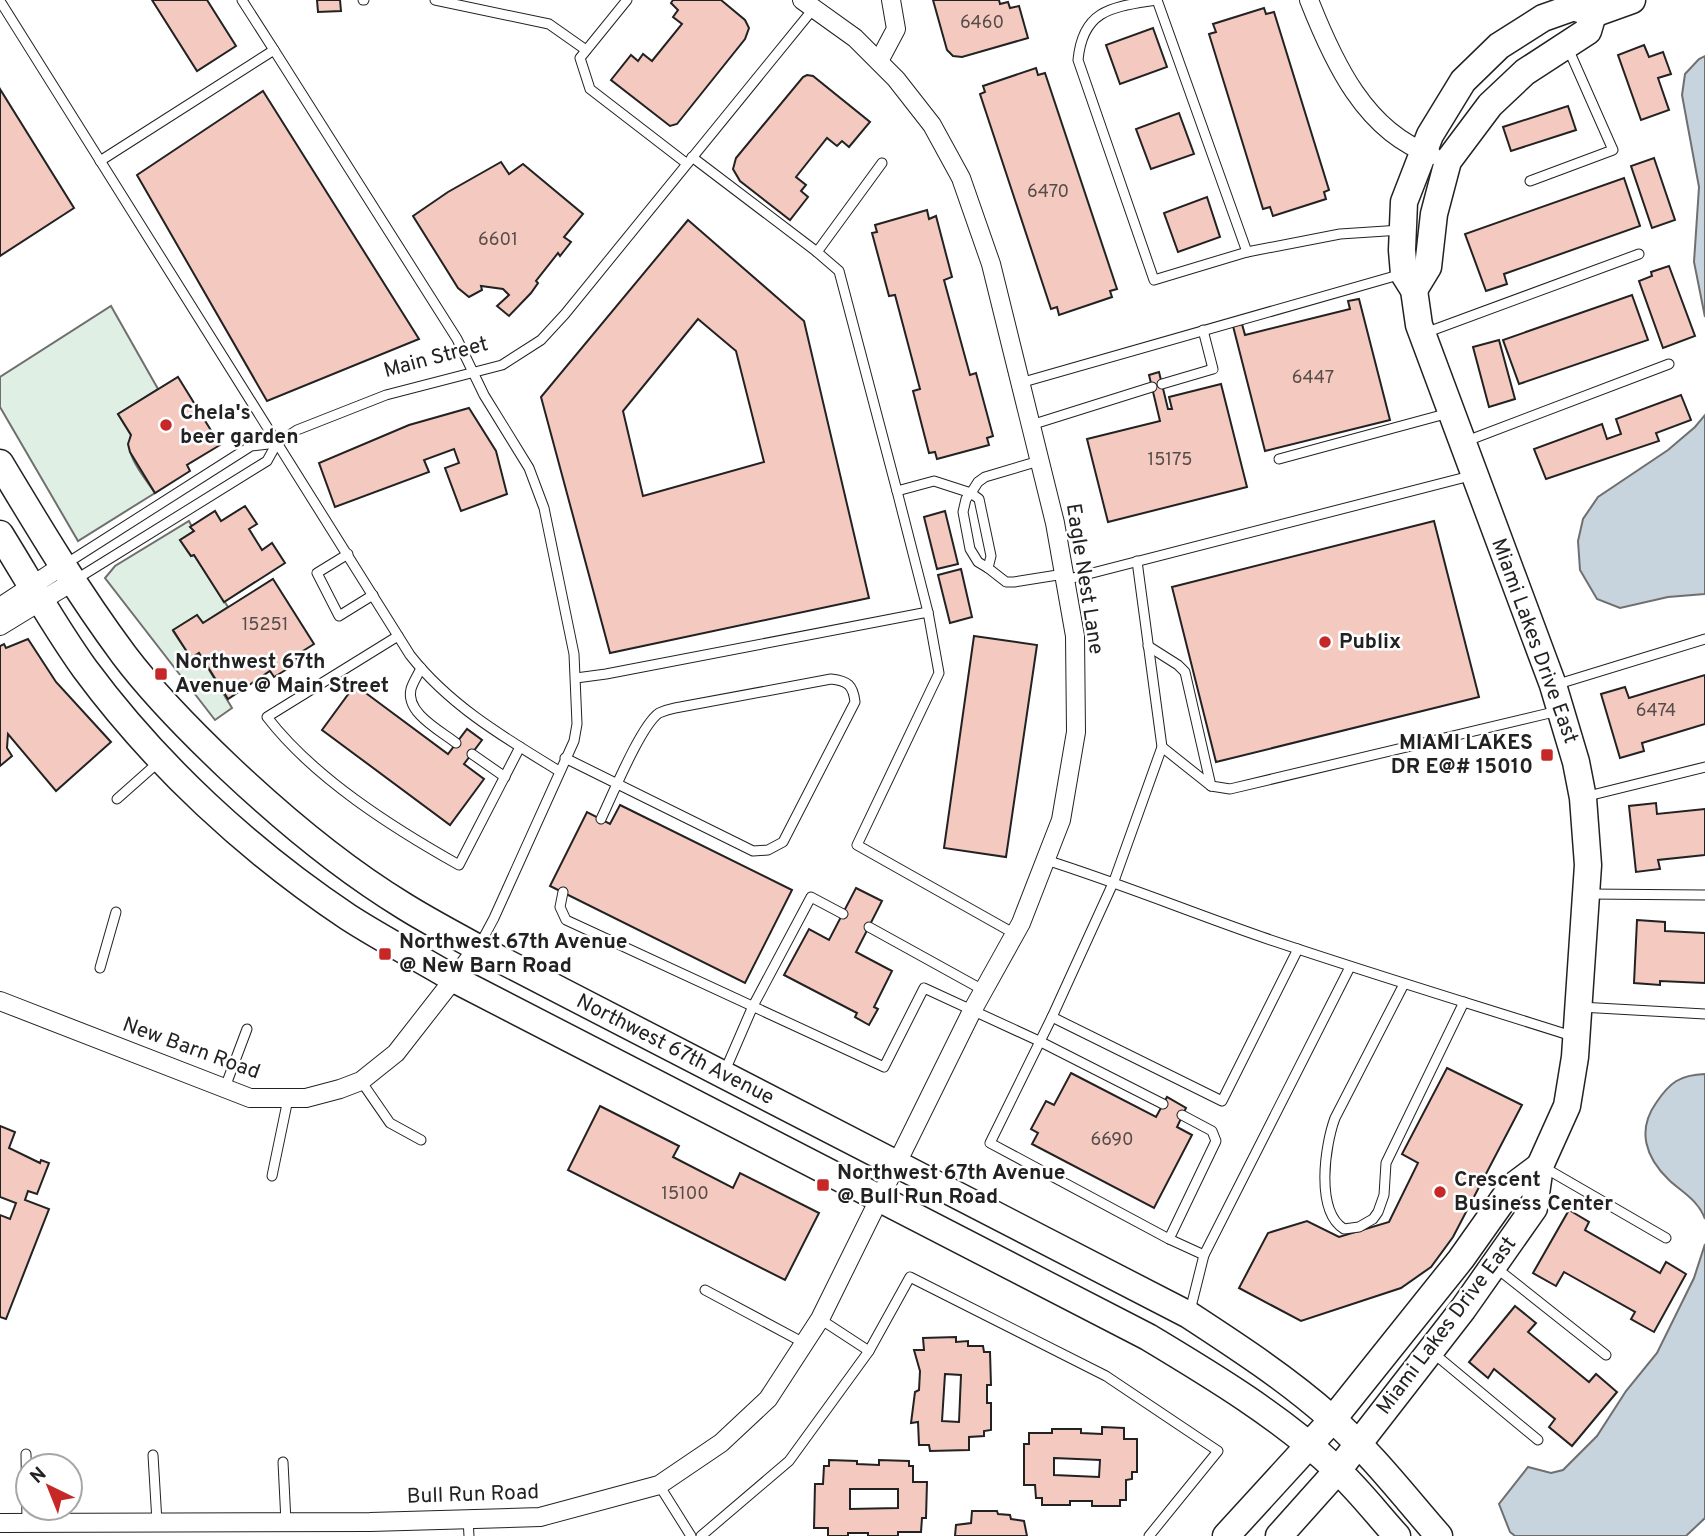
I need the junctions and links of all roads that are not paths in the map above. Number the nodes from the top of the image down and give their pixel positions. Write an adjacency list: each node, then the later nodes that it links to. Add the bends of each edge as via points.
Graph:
1 (242, 0): 12 (lane)
2 (438, 0): 13 (lane, via 550,24)
3 (627, 0): 13 (lane)
4 (891, 0): 14 (street, via 896,29)
5 (1157, 0): 22 (lane); 22 (lane, via 1112,7 1097,15 1086,28 1078,60 1154,280)
6 (1309, 0): 15 (street, via 1325,42 1357,98 1384,126)
7 (1632, 0): 10 (main road, Miami Lakes Drive East)
8 (0, 1): 17 (lane)
9 (808, 4): 14 (street, Eagle Nest Lane); 16 (lane, Main Street)
10 (1593, 14): 11 (main road, via 1588,31); 15 (main road, Miami Lakes Drive East, via 1574,7 1543,18 1499,46 1463,82)
11 (1566, 45): 18 (main road, via 1525,72 1490,105); 20 (lane, via 1613,150)
12 (274, 50): 17 (lane); 29 (lane)
13 (583, 54): 16 (lane, via 590,89)
14 (879, 61): 30 (street, Eagle Nest Lane, via 932,125 961,178 991,264)
15 (1422, 152): 18 (street); 21 (main road, Miami Lakes Drive East, via 1404,202)
16 (689, 160): 23 (lane); 29 (lane, Main Street, via 550,332 502,365)
17 (100, 161): 34 (lane)
18 (1448, 161): 25 (main road, via 1434,214 1428,267)
19 (882, 163): 23 (lane)
20 (1530, 181)
21 (1403, 230): 22 (lane, via 1339,234); 25 (main road, Miami Lakes Drive East)
22 (1247, 252)
23 (817, 253): 39 (lane, via 839,271)
24 (1639, 254): 27 (lane)
25 (1409, 282): 26 (lane); 27 (main road, Miami Lakes Drive East)
26 (1203, 330): 30 (lane); 32 (lane, via 1213,369)
27 (1423, 334): 31 (main road, Miami Lakes Drive East)
28 (1669, 364): 33 (lane)
29 (473, 371): 34 (lane, Main Street, via 368,401); 56 (lane, via 529,468 544,508)
30 (1020, 383): 32 (street, Eagle Nest Lane)
31 (1451, 412): 33 (main road, Miami Lakes Drive East); 35 (lane)
32 (1031, 425): 36 (street, Eagle Nest Lane)
33 (1462, 442): 38 (main road, Miami Lakes Drive East)
34 (277, 443): 42 (lane); 45 (lane, Main Street, via 267,461); 45 (lane, Main Street, via 251,446)
35 (1279, 459)
36 (1039, 461): 40 (lane, via 985,477); 46 (street, Eagle Nest Lane)
37 (0, 463): 45 (main road, Northwest 67th Avenue)
38 (1474, 475): 43 (lane); 57 (main road, Miami Lakes Drive East)
39 (897, 491): 40 (lane, via 934,481); 50 (lane)
40 (971, 493): 44 (lane, via 979,499 992,556); 44 (lane, via 963,512 970,549)
41 (0, 534): 47 (main road, Northwest 67th Avenue)
42 (348, 554): 48 (lane); 48 (lane, via 317,573 339,616)
43 (1137, 561): 46 (lane); 54 (lane)
44 (988, 568): 46 (lane, via 1006,582)
45 (67, 574): 47 (street, Main Street); 81 (main road, Northwest 67th Avenue, via 160,699 281,817 403,906)
46 (1064, 577): 72 (street, Eagle Nest Lane, via 1075,636 1076,732 1061,820)
47 (36, 594): 49 (street, Main Street); 51 (street, Main Street); 63 (main road, Northwest 67th Avenue, via 86,669)
48 (373, 595): 52 (lane)
49 (0, 607)
50 (928, 612): 56 (lane); 80 (lane, via 939,673 857,845)
51 (0, 626)
52 (398, 636): 55 (lane); 66 (lane, via 267,717 321,772 410,838 459,865)
53 (1705, 639): 57 (lane)
54 (1149, 646): 60 (lane); 68 (lane, via 1185,672)
55 (421, 668): 58 (lane, via 411,687 412,704); 59 (lane, via 471,715)
56 (576, 678): 62 (lane, via 576,734)
57 (1557, 698): 68 (lane, via 1230,789); 69 (main road, Miami Lakes Drive East)
58 (456, 743)
59 (520, 747): 65 (lane); 66 (lane)
60 (1162, 747): 68 (lane); 73 (lane)
61 (472, 754): 66 (lane)
62 (565, 758): 65 (lane); 67 (lane)
63 (162, 759): 70 (lane); 85 (main road, Northwest 67th Avenue, via 292,876 349,918)
64 (1705, 767): 69 (lane)
65 (559, 771): 81 (lane)
66 (505, 777)
67 (618, 784): 67 (lane, via 753,851 768,850 783,842 855,702 853,689 846,681 831,679 659,713 648,725); 71 (lane)
68 (1211, 786)
69 (1583, 798): 75 (main road, Miami Lakes Drive East)
70 (117, 799)
71 (601, 819)
72 (1046, 860): 73 (lane); 80 (street, Eagle Nest Lane)
73 (1114, 881): 82 (lane); 94 (lane)
74 (563, 892): 90 (lane, via 559,907 566,920)
75 (1586, 894): 76 (lane); 91 (main road, Miami Lakes Drive East)
76 (1705, 895)
77 (116, 912): 84 (lane)
78 (843, 914): 90 (lane, via 811,897)
79 (869, 927): 87 (lane)
80 (1015, 934): 87 (street, Eagle Nest Lane)
81 (478, 948): 85 (street, New Barn Road); 98 (main road, Northwest 67th Avenue)
82 (1298, 949): 83 (lane); 94 (lane, via 1222,1101)
83 (1350, 967): 86 (lane); 111 (lane)
84 (100, 968)
85 (454, 979): 99 (street, New Barn Road, via 405,1044); 108 (main road, Northwest 67th Avenue)
86 (1404, 984): 89 (lane); 89 (lane, via 1328,1139 1326,1186 1335,1219 1344,1228 1359,1227 1378,1212 1386,1163)
87 (983, 990): 92 (street, Eagle Nest Lane)
88 (0, 1001): 100 (street, New Barn Road)
89 (1464, 1002): 96 (lane)
90 (753, 1006): 92 (lane, via 884,1067 924,988); 98 (lane)
91 (1579, 1006): 93 (lane); 96 (main road, Miami Lakes Drive East)
92 (972, 1011): 97 (lane); 105 (street, Eagle Nest Lane)
93 (1705, 1014)
94 (1052, 1017): 97 (lane)
95 (247, 1030): 100 (lane)
96 (1577, 1037): 106 (main road, Miami Lakes Drive East, via 1567,1106)
97 (1040, 1041): 102 (lane); 110 (lane, via 990,1143)
98 (723, 1074): 105 (main road, Northwest 67th Avenue)
99 (361, 1081): 101 (street, New Barn Road, via 325,1094); 104 (lane, via 390,1123)
100 (224, 1090): 101 (street, New Barn Road, via 250,1098)
101 (288, 1099): 107 (lane)
102 (1163, 1104)
103 (1182, 1115): 110 (lane, via 1212,1131 1216,1141)
104 (421, 1140)
105 (898, 1164): 108 (street, Eagle Nest Lane); 114 (main road, Northwest 67th Avenue)
106 (1540, 1166): 109 (lane); 112 (main road, Miami Lakes Drive East, via 1534,1208); 120 (main road, Miami Lakes Drive East, via 1512,1187 1461,1259)
107 (272, 1176)
108 (880, 1198): 115 (street, Bull Run Road); 123 (main road, Northwest 67th Avenue, via 1148,1337 1213,1375)
109 (1666, 1238)
110 (1169, 1239): 111 (lane)
111 (1205, 1255): 114 (lane)
112 (1493, 1266): 118 (main road, Miami Lakes Drive East); 119 (lane)
113 (705, 1290): 116 (lane)
114 (1189, 1315): 120 (main road, Northwest 67th Avenue, via 1284,1378)
115 (820, 1319): 116 (street, Bull Run Road); 117 (lane)
116 (804, 1343): 127 (street, Bull Run Road, via 768,1399 721,1443)
117 (869, 1351): 136 (lane, via 789,1461); 137 (lane, via 910,1277 1106,1376 1218,1451)
118 (1430, 1351): 121 (lane); 122 (main road, Miami Lakes Drive East)
119 (1606, 1355)
120 (1333, 1419): 122 (main road, Northwest 67th Avenue); 123 (main road, Miami Lakes Drive East)
121 (1538, 1440)
122 (1357, 1444): 126 (main road, Miami Lakes Drive East); 141 (main road, Northwest 67th Avenue)
123 (1310, 1446): 126 (main road, Northwest 67th Avenue); 138 (main road, Miami Lakes Drive East)
124 (153, 1455): 130 (lane)
125 (283, 1462): 131 (lane)
126 (1338, 1470): 139 (main road, Miami Lakes Drive East); 140 (main road, Northwest 67th Avenue)
127 (659, 1485): 133 (street, Bull Run Road, via 540,1517); 135 (lane)
128 (27, 1522): 132 (street, Bull Run Road)
129 (84, 1522): 130 (street, Bull Run Road)
130 (157, 1522): 131 (street, Bull Run Road)
131 (286, 1522): 134 (street, Bull Run Road)
132 (0, 1523)
133 (469, 1528): 134 (street, Bull Run Road)
134 (314, 1529)
135 (691, 1536)
136 (701, 1536)
137 (1149, 1536)
138 (1226, 1536)
139 (1279, 1536)
140 (1397, 1536)
141 (1439, 1536)

